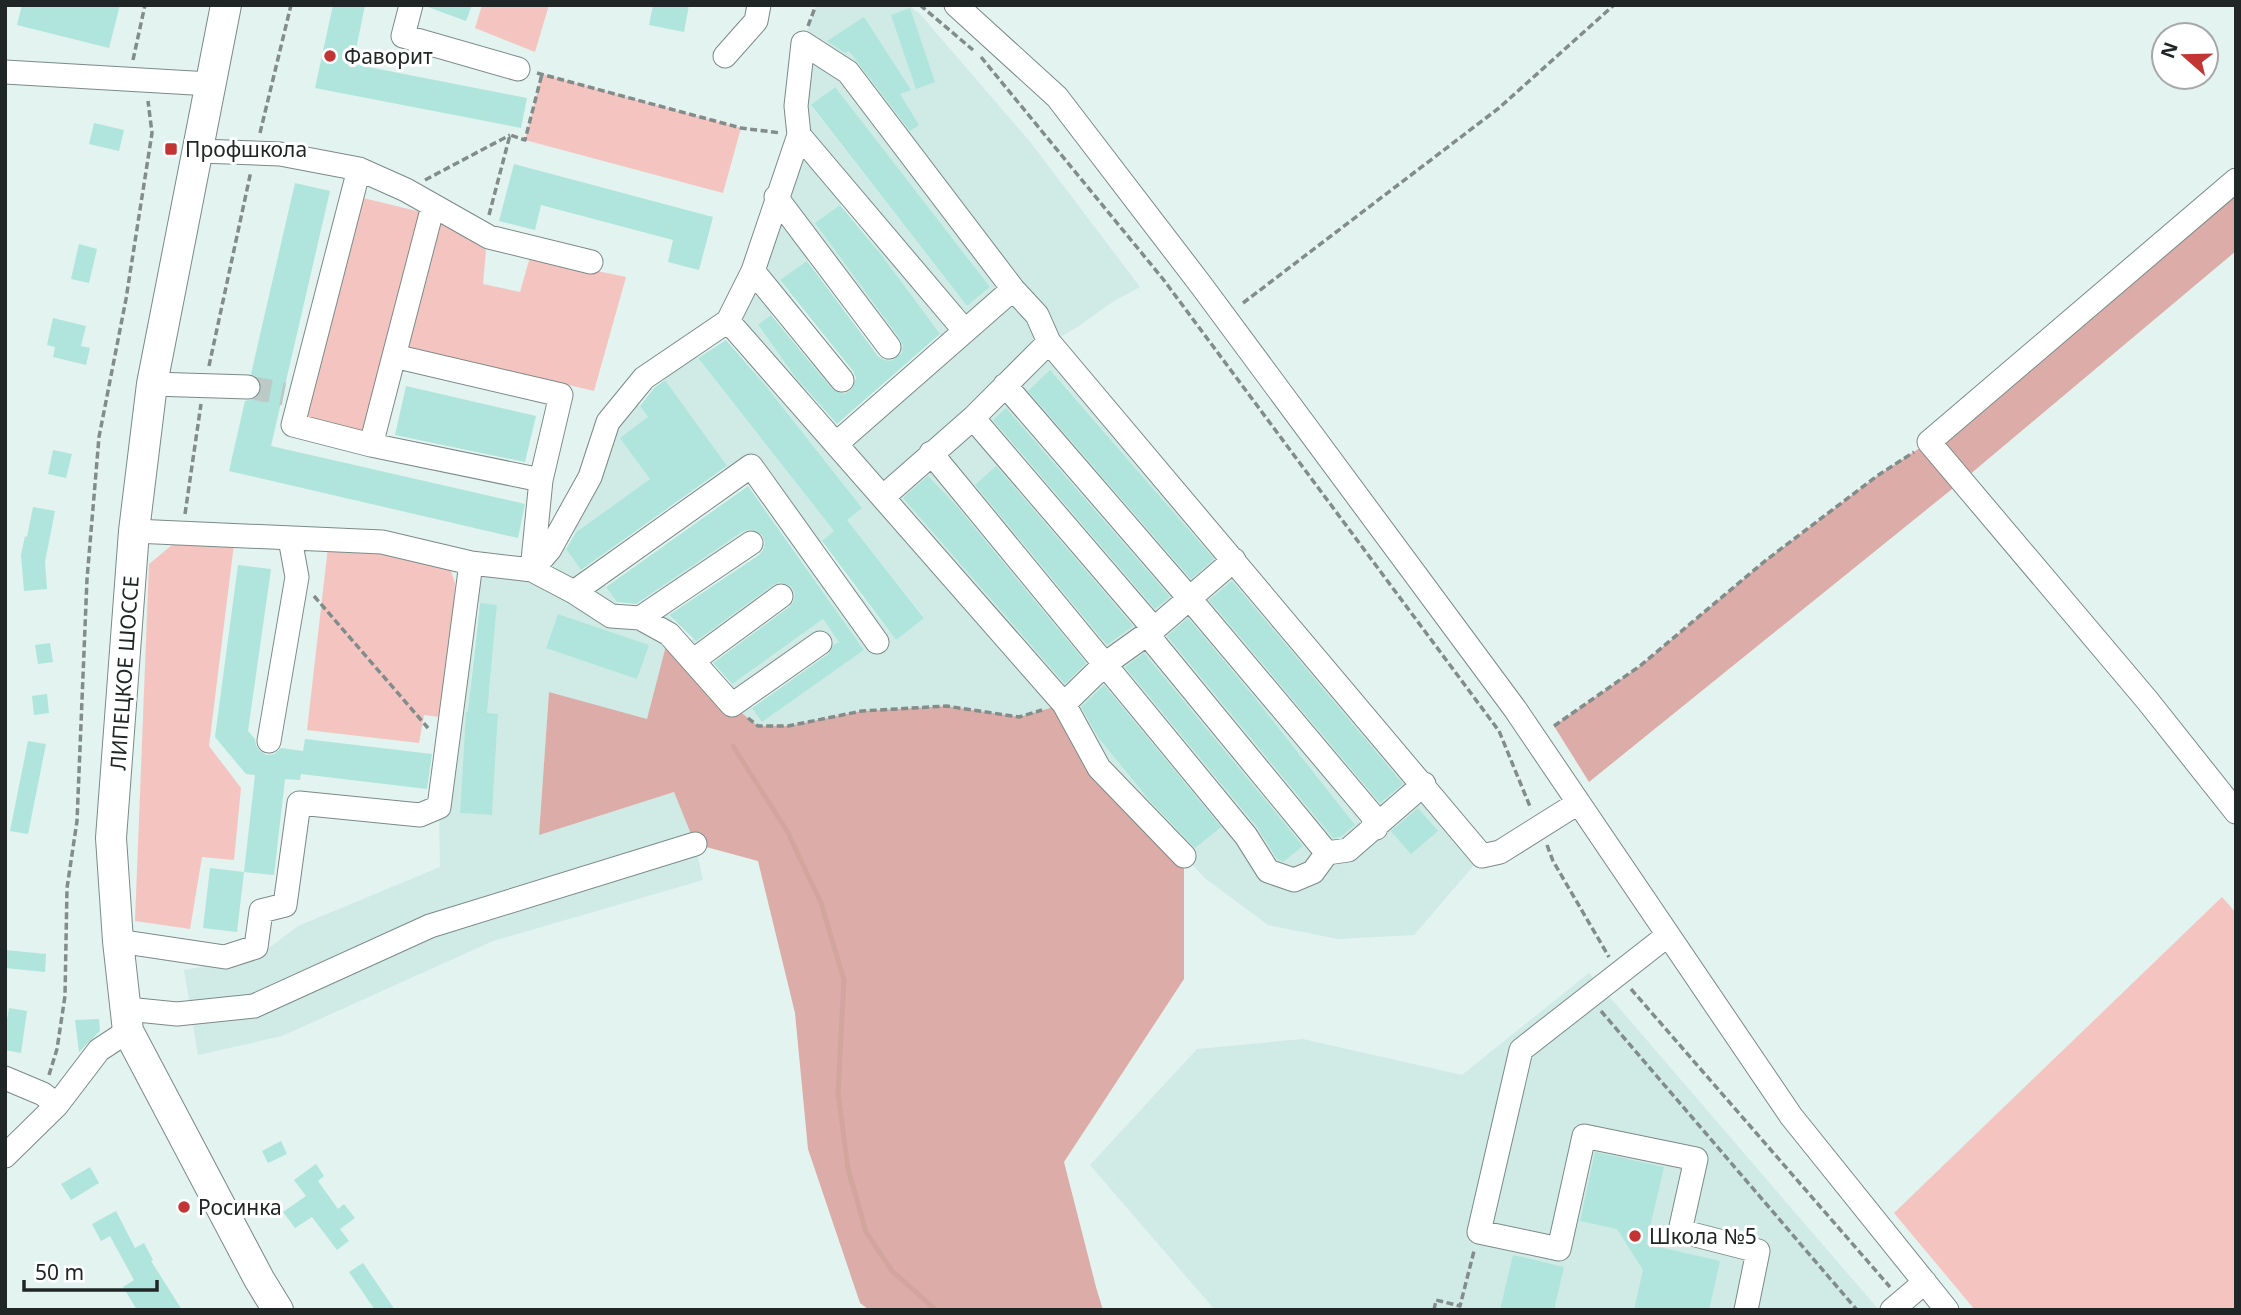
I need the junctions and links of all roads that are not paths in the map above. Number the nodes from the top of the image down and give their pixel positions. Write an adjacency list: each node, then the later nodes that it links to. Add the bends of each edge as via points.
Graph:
1 (226, 5): 8 (main road, ЛИПЕЦКОЕ ШОССЕ)
2 (411, 5): 6 (street, via 403,36)
3 (759, 5): 5 (street, via 756,21)
4 (956, 5): 51 (street, via 1057,97 1515,709)
5 (725, 56)
6 (518, 69)
7 (5, 72): 8 (street)
8 (210, 84): 10 (main road, ЛИПЕЦКОЕ ШОССЕ)
9 (799, 135): 13 (street); 17 (street, via 796,106 803,43 848,72); 19 (street)
10 (199, 151): 11 (street, via 279,153); 24 (main road, ЛИПЕЦКОЕ ШОССЕ)
11 (359, 169): 14 (street); 29 (street, via 290,403 293,425)
12 (2236, 180): 52 (street, via 1929,442)
13 (776, 197): 16 (street); 21 (street)
14 (433, 206): 15 (street, via 489,237); 22 (street)
15 (591, 262)
16 (753, 271): 18 (street); 23 (street)
17 (1013, 289): 19 (street); 20 (street, via 1037,315)
18 (728, 321): 28 (street); 38 (street, via 644,378 608,422 590,477 550,549)
19 (965, 331): 28 (street)
20 (1049, 342): 25 (street); 36 (street)
21 (889, 347)
22 (394, 356): 29 (street); 31 (street, via 561,395)
23 (842, 380)
24 (152, 384): 26 (street); 33 (main road, ЛИПЕЦКОЕ ШОССЕ)
25 (1005, 385): 27 (street); 41 (street)
26 (248, 387)
27 (973, 418): 30 (street); 43 (street)
28 (836, 444): 32 (street)
29 (372, 445): 31 (street)
30 (932, 453): 32 (street); 47 (street)
31 (541, 480): 38 (street)
32 (883, 497): 48 (street)
33 (135, 531): 34 (street); 58 (main road, ЛИПЕЦКОЕ ШОССЕ, via 111,838)
34 (290, 539): 37 (street, via 382,542); 49 (street, via 297,577)
35 (751, 543): 42 (street)
36 (1234, 560): 41 (street); 50 (street)
37 (471, 563): 38 (street); 58 (street, via 439,807 420,815 299,803 285,905 261,911 256,947 225,957)
38 (532, 570): 39 (street)
39 (574, 592): 42 (street, via 611,616); 44 (street, via 751,466)
40 (781, 596): 46 (street)
41 (1190, 599): 43 (street); 53 (street, via 1372,815)
42 (640, 618): 46 (street, via 669,634)
43 (1151, 631): 47 (street); 55 (street)
44 (877, 642)
45 (820, 643): 46 (street, via 733,705)
46 (694, 660)
47 (1105, 664): 48 (street); 55 (street, via 1246,836 1268,871 1294,880 1313,872)
48 (1064, 704): 56 (street, via 1098,768)
49 (269, 741)
50 (1424, 784): 51 (street, via 1482,856 1500,852); 53 (street)
51 (1578, 803): 57 (street)
52 (2236, 812)
53 (1376, 828): 55 (street, via 1348,850)
54 (695, 844): 59 (street, via 430,926 254,1006)
55 (1327, 853)
56 (1184, 856)
57 (1668, 935): 63 (street, via 1791,1116); 66 (street, via 1521,1050 1479,1232 1559,1249 1584,1136 1696,1159 1680,1231 1758,1251)
58 (118, 940): 59 (main road, ЛИПЕЦКОЕ ШОССЕ)
59 (127, 1020): 61 (street); 65 (main road, ЛИПЕЦКОЕ ШОССЕ)
60 (5, 1077): 61 (street)
61 (50, 1100): 62 (street)
62 (5, 1156)
63 (1925, 1282): 64 (street); 67 (street)
64 (1897, 1305)
65 (278, 1310)
66 (1746, 1310)
67 (1947, 1310)

